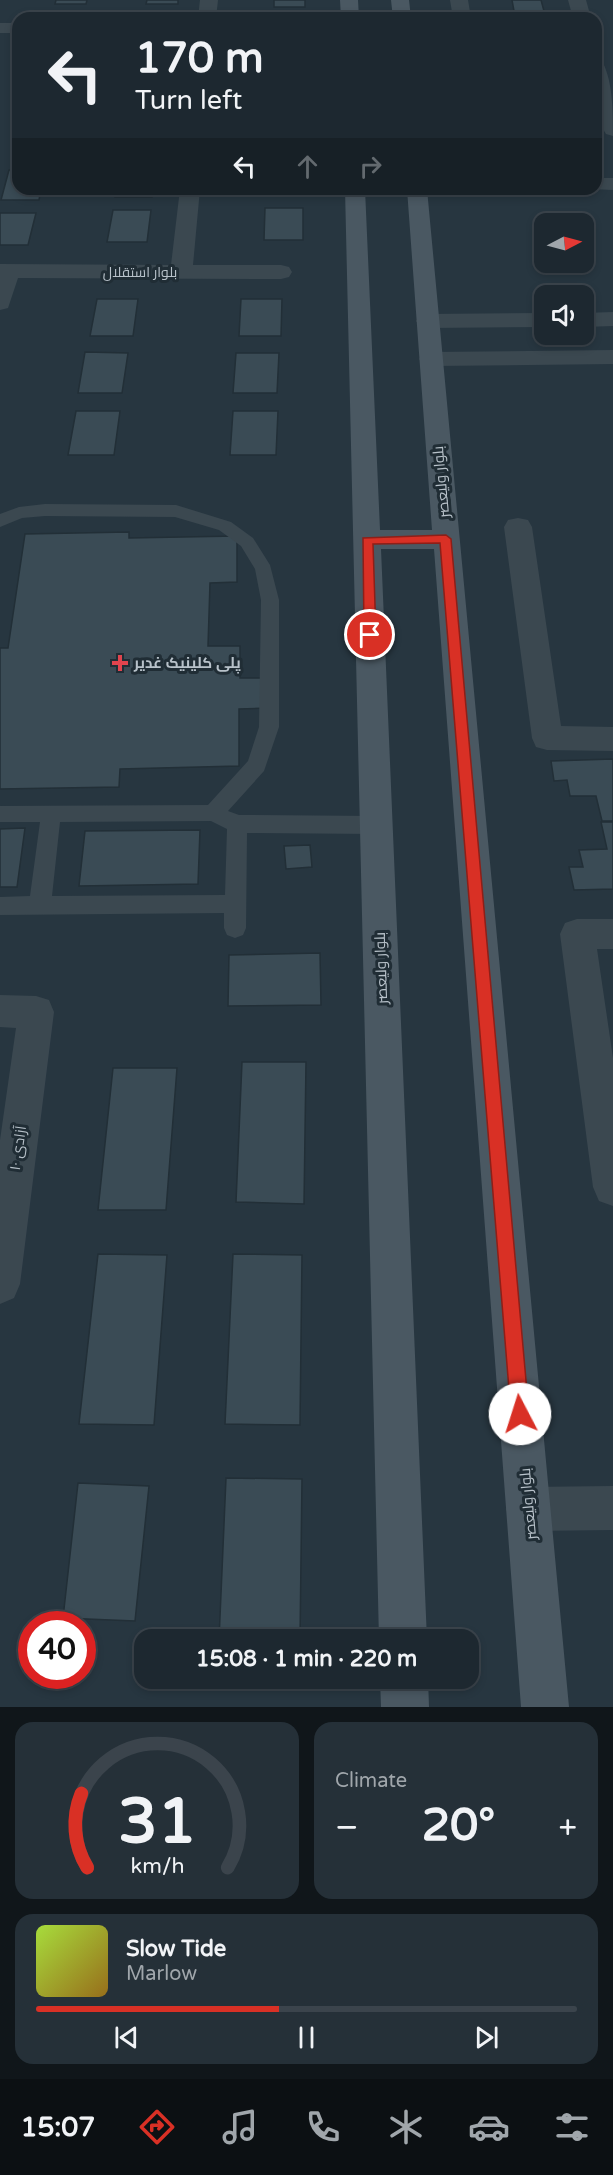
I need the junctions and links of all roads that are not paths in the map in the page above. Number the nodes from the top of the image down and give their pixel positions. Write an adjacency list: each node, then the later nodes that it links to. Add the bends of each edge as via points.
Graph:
1 (602, 89): 2 (street)
2 (613, 130)
3 (189, 195): 7 (street)
4 (355, 195): 19 (street, بلوار ولیعصر)
5 (418, 195): 13 (street, بلوار ولیعصر)
6 (4, 271): 7 (street, بلوار استقلال); 9 (street)
7 (181, 272): 8 (street, بلوار استقلال)
8 (281, 272)
9 (0, 303)
10 (613, 319): 12 (street)
11 (534, 320): 13 (street)
12 (594, 320)
13 (428, 321): 15 (street, بلوار ولیعصر)
14 (613, 357): 15 (street)
15 (431, 359): 18 (street, بلوار ولیعصر)
16 (0, 521): 21 (lane, via 19,513 45,510 176,511 225,525 247,542 264,569 270,600 269,727 257,765)
17 (518, 527): 20 (street, via 547,738)
18 (446, 539): 19 (street); 35 (street, بلوار ولیعصر)
19 (367, 540): 25 (street, بلوار ولیعصر)
20 (613, 739)
21 (213, 813): 23 (lane); 24 (lane)
22 (0, 814): 23 (lane)
23 (51, 814): 28 (lane)
24 (237, 824): 25 (lane); 26 (lane)
25 (376, 825): 36 (street, بلوار ولیعصر)
26 (236, 904): 28 (lane); 29 (lane)
27 (0, 906): 28 (lane)
28 (40, 906)
29 (235, 928)
30 (613, 934): 32 (street, via 578,934)
31 (18, 1012): 33 (street, آزادی ۱۰)
32 (613, 1187)
33 (0, 1284)
34 (613, 1508): 35 (street)
35 (528, 1509): 39 (street, بلوار ولیعصر)
36 (403, 1629)
37 (404, 1689): 38 (street)
38 (405, 1707)
39 (545, 1707)

